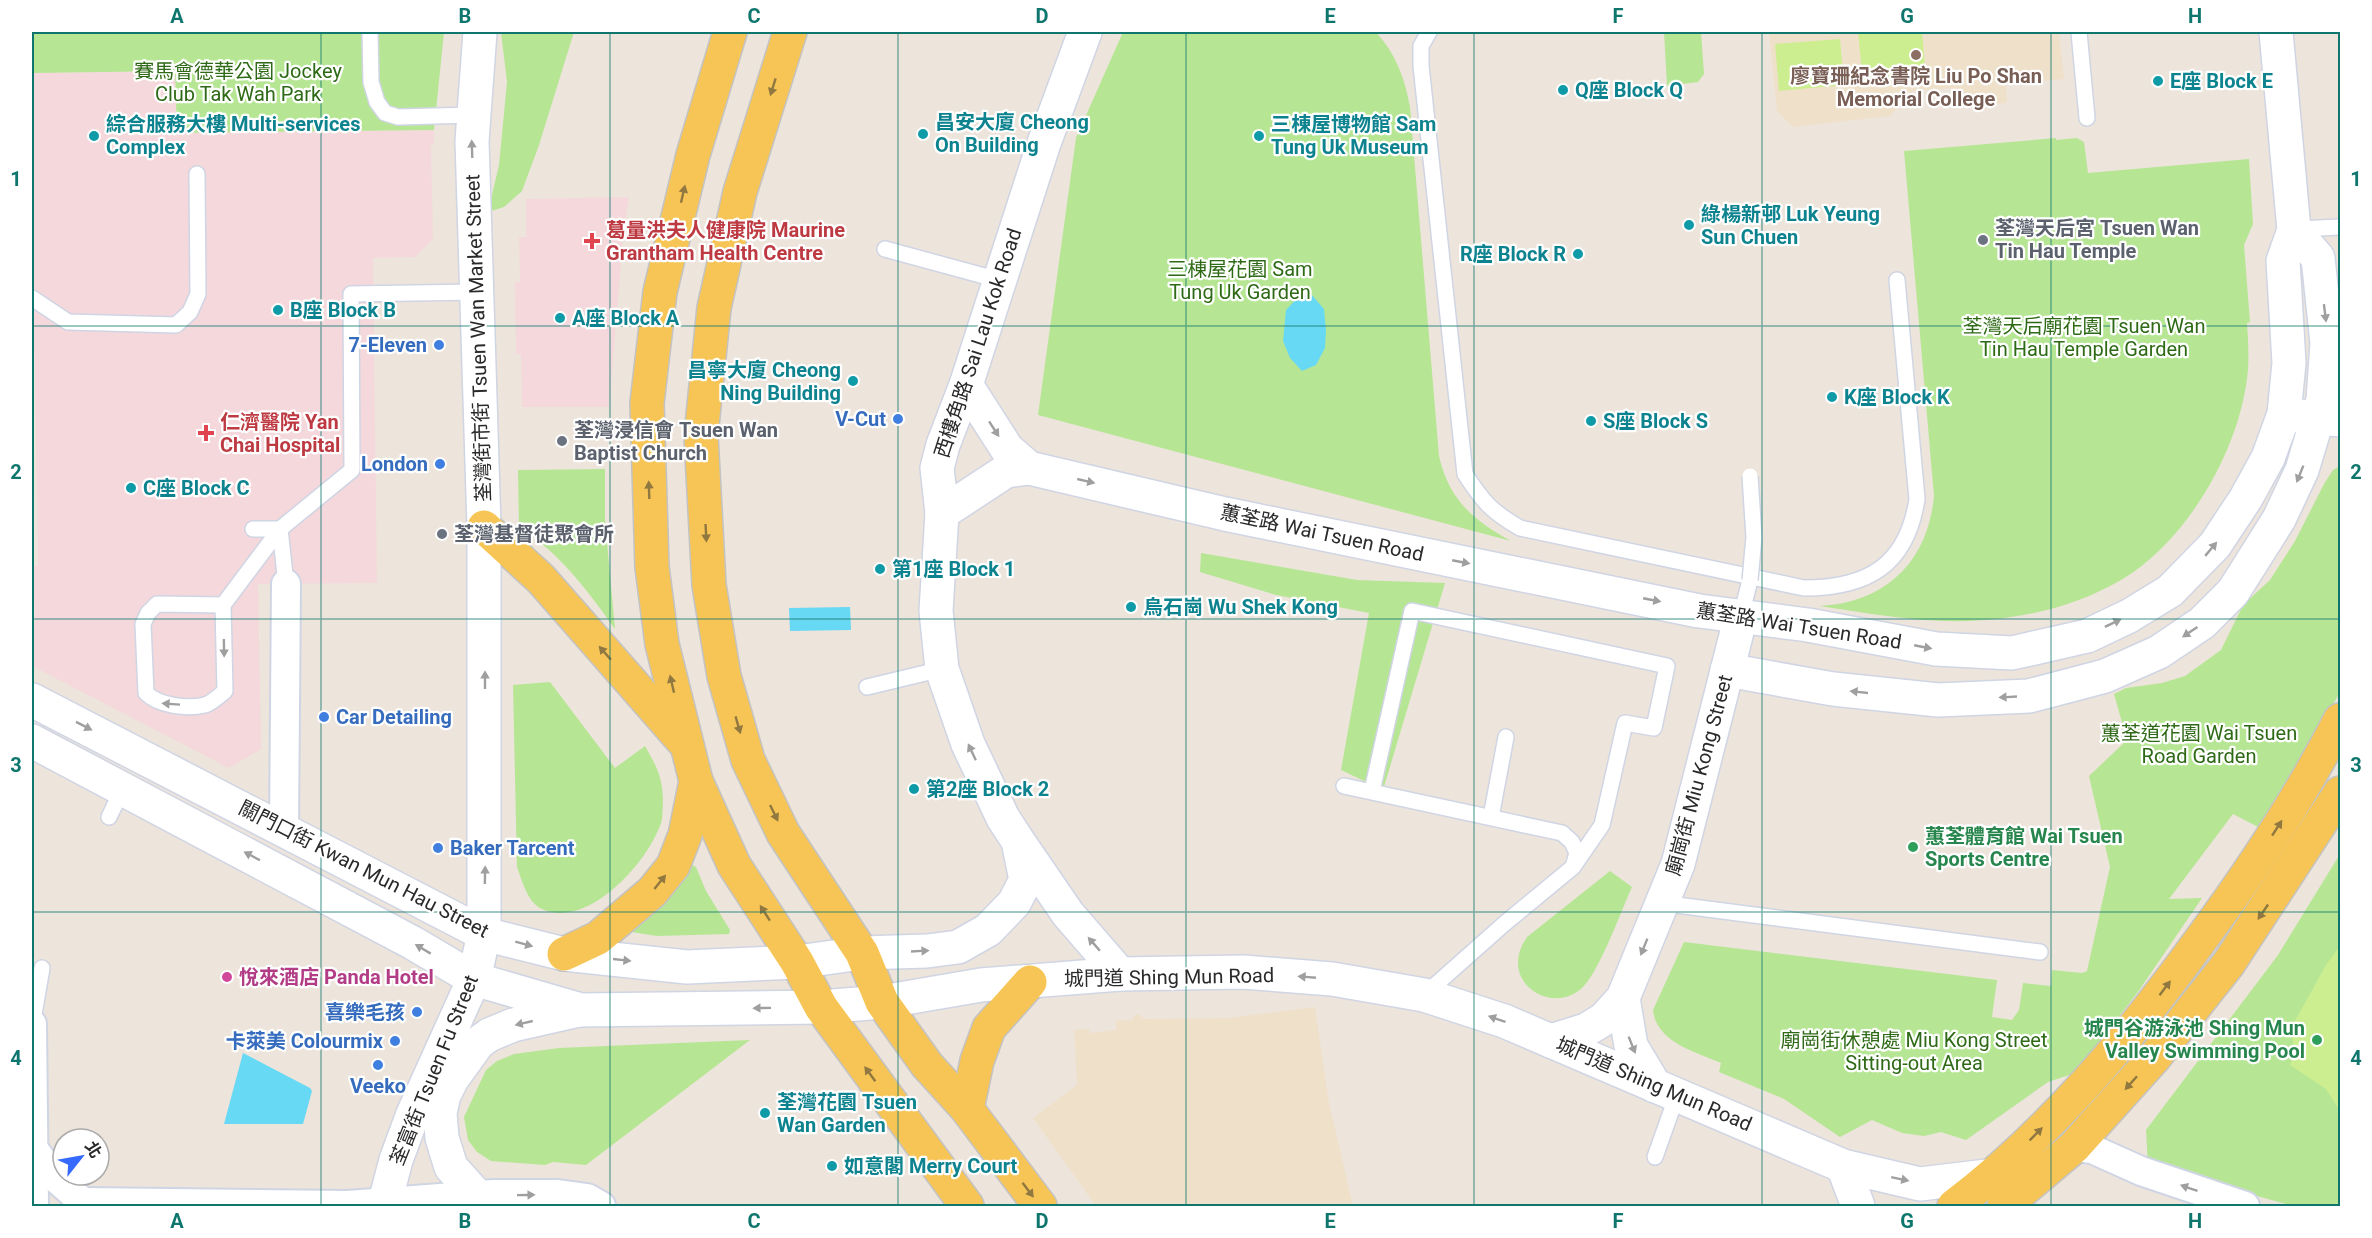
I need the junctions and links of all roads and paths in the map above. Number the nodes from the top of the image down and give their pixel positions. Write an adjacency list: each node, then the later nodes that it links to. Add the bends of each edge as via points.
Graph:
1 (370, 32): 9 (lane, via 371,82 385,113 398,117)
2 (480, 32): 9 (main road, 荃灣街市街 Tsuen Wan Market Street)
3 (730, 32): 40 (main road, one-way to 3, via 663,644 652,567 647,403 660,292 693,155)
4 (790, 32): 54 (main road, one-way to 54, via 740,192 714,308 701,435 709,585 724,676 748,760 783,832)
5 (1085, 32): 15 (main road, 西樓角路 Sai Lau Kok Road)
6 (1429, 32): 16 (lane, via 1421,46 1421,66 1465,474 1496,514 1520,528 1804,588 1853,582 1878,570 1905,540 1917,499)
7 (2079, 32): 10 (lane)
8 (2276, 32): 13 (main road, 蕙荃路 Wai Tsuen Road)
9 (472, 115): 17 (main road, 荃灣街市街 Tsuen Wan Market Street, one-way to 9)
10 (2087, 118)
11 (197, 174): 18 (lane, via 198,294 190,312 176,325 68,322)
12 (2340, 227): 13 (lane)
13 (2294, 230): 19 (main road, 蕙荃路 Wai Tsuen Road, via 2283,261); 20 (main road, one-way to 20, via 2318,258)
14 (885, 249): 15 (lane)
15 (999, 280): 21 (main road, 西樓角路 Sai Lau Kok Road)
16 (1897, 280)
17 (477, 292): 27 (main road, 荃灣街市街 Tsuen Wan Market Street); 29 (lane, via 351,294 352,470)
18 (32, 298)
19 (2289, 363): 20 (main road); 22 (main road, 蕙荃路 Wai Tsuen Road)
20 (2334, 369): 23 (main road)
21 (966, 385): 24 (main road, 蕙荃路 Wai Tsuen Road, one-way to 24, via 1007,449); 26 (main road, 西樓角路 Sai Lau Kok Road, via 937,468)
22 (2284, 414): 23 (main road); 32 (main road, 蕙荃路 Wai Tsuen Road, one-way to 22, via 1936,649 2012,653 2087,636 2170,591 2196,567 2246,498 2268,458)
23 (2329, 419): 34 (main road, one-way to 34, via 2279,519 2233,592 2202,623 2159,652 2105,676 2029,696 1938,700 1833,689)
24 (1029, 468): 26 (main road, 蕙荃路 Wai Tsuen Road, via 1006,471); 32 (main road, 蕙荃路 Wai Tsuen Road, one-way to 32, via 1225,514 1699,611)
25 (1750, 476): 32 (lane, bridge, via 1754,537 1750,580)
26 (942, 513): 33 (main road, 西樓角路 Sai Lau Kok Road, via 936,611)
27 (484, 527): 40 (main road, one-way to 27, via 541,579); 52 (main road, 荃灣街市街 Tsuen Wan Market Street, one-way to 27)
28 (253, 529): 29 (lane)
29 (280, 529): 30 (lane); 31 (lane)
30 (286, 584): 48 (street)
31 (223, 605): 31 (lane, one-way to 31, via 225,691 206,705 164,705 154,700 147,693 143,624 148,613 157,604)
32 (1741, 616): 34 (main road, 廟崗街 Miu Kong Street)
33 (942, 669): 35 (lane); 49 (main road, 西樓角路 Sai Lau Kok Road, one-way to 33, via 968,744)
34 (1727, 670): 51 (main road, 廟崗街 Miu Kong Street, via 1678,864)
35 (867, 687)
36 (32, 700): 48 (main road, 關門口街 Kwan Mun Hau Street, one-way to 48)
37 (2340, 720): 74 (main road, one-way to 37, via 2066,1104 2153,1004 2233,896)
38 (1506, 737): 47 (lane)
39 (32, 741): 43 (main road, 關門口街 Kwan Mun Hau Street)
40 (686, 743): 41 (main road)
41 (696, 781): 55 (main road, one-way to 41, via 598,938 652,892 673,866 685,835); 56 (main road, one-way to 41, via 734,864)
42 (1344, 786): 44 (lane)
43 (123, 788): 46 (lane); 59 (main road, 關門口街 Kwan Mun Hau Street, one-way to 43)
44 (1372, 791): 47 (lane); 50 (lane, via 1412,611 1667,666 1654,728 1625,723 1602,825)
45 (2340, 793): 70 (main road, one-way to 70, via 2229,963 2154,1058)
46 (109, 817)
47 (1491, 817): 50 (lane, via 1562,833 1572,842 1576,853)
48 (284, 829): 52 (main road, 關門口街 Kwan Mun Hau Street)
49 (1018, 842): 54 (main road, one-way to 49, via 958,947 988,930 1014,903 1026,880); 58 (main road, 西樓角路 Sai Lau Kok Road, one-way to 49, via 1068,914)
50 (1573, 867): 61 (lane)
51 (1661, 903): 53 (lane); 62 (main road, 廟崗街 Miu Kong Street, one-way to 62)
52 (484, 933): 55 (main road, 關門口街 Kwan Mun Hau Street, one-way to 55); 59 (main road, 荃富街 Tsuen Fu Street)
53 (2040, 952)
54 (862, 953): 56 (main road, 關門口街 Kwan Mun Hau Street); 63 (main road)
55 (564, 954): 56 (main road, 關門口街 Kwan Mun Hau Street, one-way to 56, via 687,967)
56 (797, 962): 64 (main road)
57 (42, 968): 66 (lane)
58 (1120, 974): 60 (main road, 城門道 Shing Mun Road); 61 (main road, 城門道 Shing Mun Road, one-way to 58, via 1332,979 1243,972)
59 (474, 979): 65 (main road, 關門口街 Kwan Mun Hau Street); 77 (main road, 荃富街 Tsuen Fu Street, via 413,1114)
60 (1030, 982): 63 (main road, 城門道 Shing Mun Road, via 981,985); 69 (main road, via 989,1028)
61 (1424, 995): 67 (main road, 城門道 Shing Mun Road, one-way to 61)
62 (1623, 998): 67 (main road, 廟崗街 Miu Kong Street, via 1604,1019 1586,1030); 68 (main road, 廟崗街 Miu Kong Street, one-way to 68, via 1628,1038)
63 (882, 1002): 64 (main road, 城門道 Shing Mun Road); 69 (main road, via 927,1065)
64 (821, 1007): 65 (main road, 關門口街 Kwan Mun Hau Street, one-way to 65); 80 (main road, one-way to 64)
65 (581, 1010): 75 (main road, one-way to 75, via 513,1025 489,1035 478,1043 452,1079 440,1113 442,1138 452,1167)
66 (32, 1025): 71 (street)
67 (1551, 1041): 68 (main road, 城門道 Shing Mun Road)
68 (1666, 1091): 72 (lane); 73 (main road, 城門道 Shing Mun Road)
69 (967, 1109): 81 (main road, one-way to 81)
70 (2074, 1147): 84 (main road); 85 (street, one-way to 70, via 2141,1171 2092,1149)
71 (33, 1148): 76 (street); 78 (street)
72 (1655, 1157)
73 (1843, 1166): 74 (main road, 城門道 Shing Mun Road, one-way to 74, via 1920,1184); 82 (main road)
74 (1995, 1175): 83 (main road)
75 (477, 1196): 77 (street); 79 (street, one-way to 79, via 573,1195)
76 (80, 1204): 77 (street)
77 (384, 1205)
78 (33, 1206)
79 (601, 1206)
80 (967, 1206)
81 (1040, 1206)
82 (1858, 1206)
83 (1954, 1206)
84 (2004, 1206)
85 (2245, 1206)

